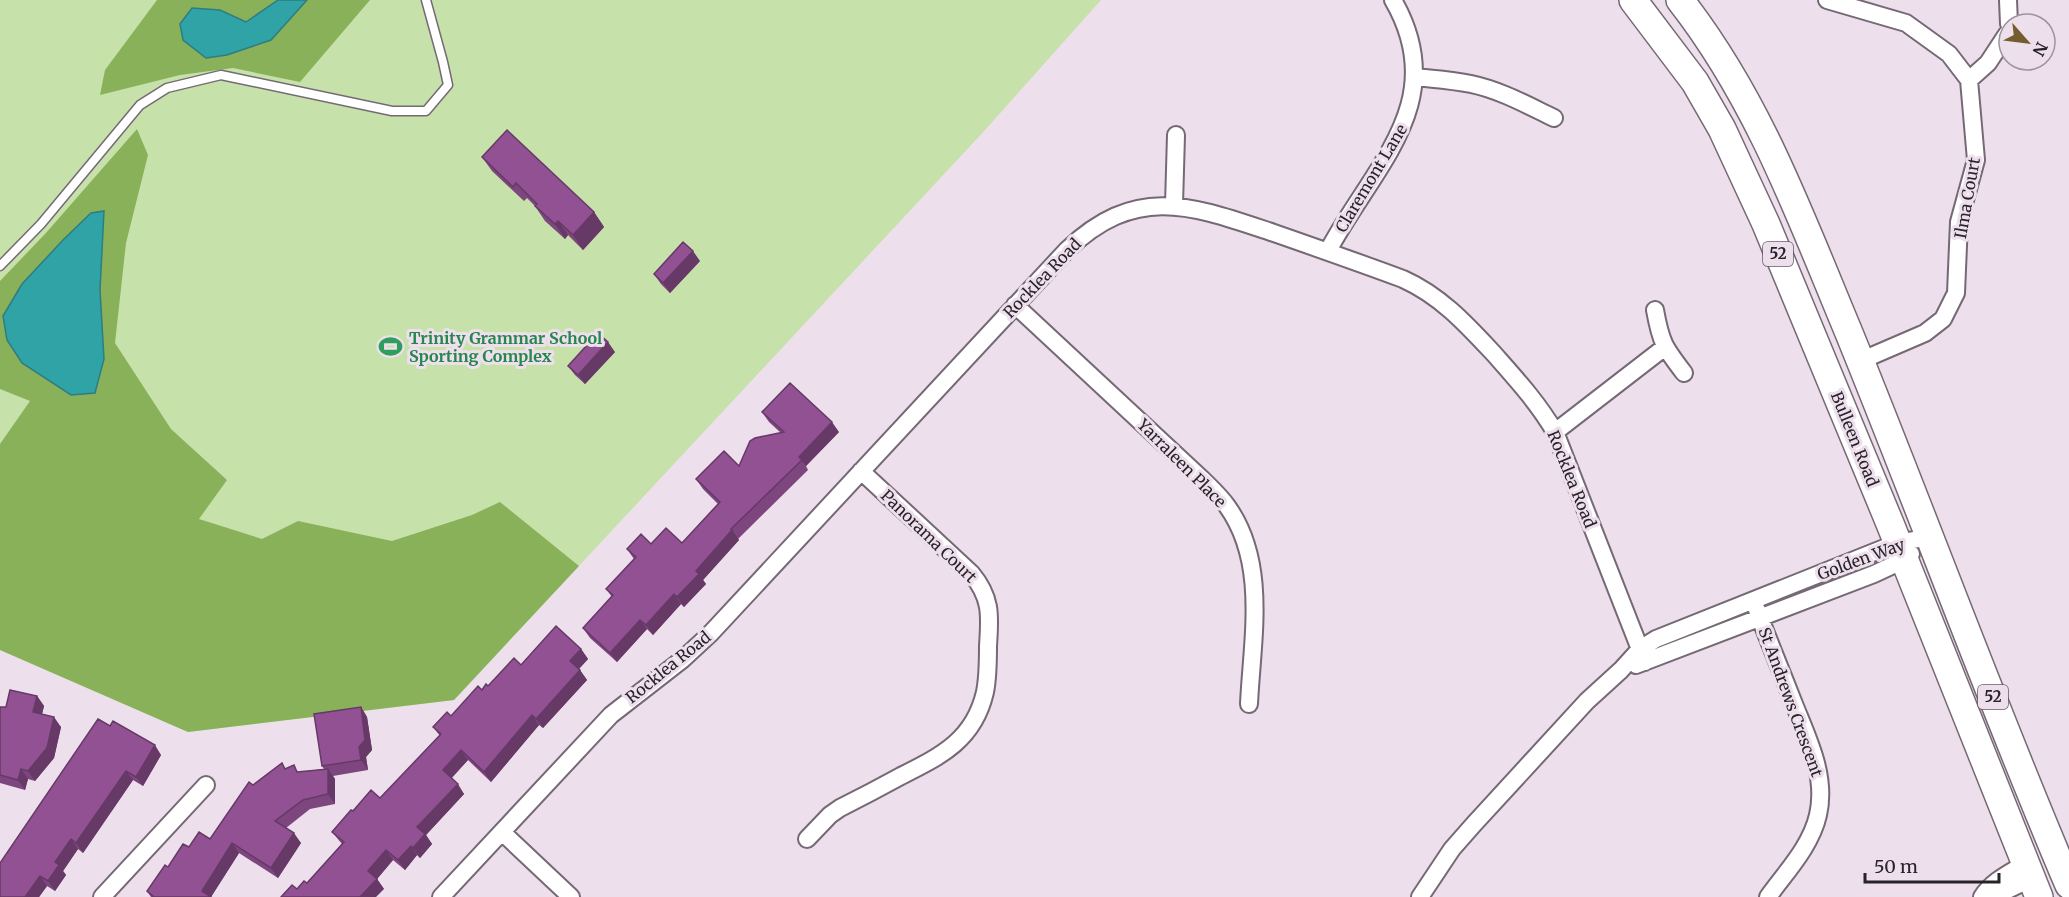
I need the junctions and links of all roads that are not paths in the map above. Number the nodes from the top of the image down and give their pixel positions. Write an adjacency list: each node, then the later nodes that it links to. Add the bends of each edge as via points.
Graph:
1 (426, 0): 15 (lane, via 448,85 426,111 392,111 221,75 167,88 140,105 41,224)
2 (1394, 0): 7 (street, Claremont Lane, via 1410,39)
3 (1632, 0): 13 (highway, Bulleen Road / 52, via 1695,82 1722,129)
4 (1680, 0): 12 (highway, Bulleen Road / 52, via 1747,100)
5 (1827, 0): 8 (street, via 1906,23 1949,54)
6 (1997, 49): 8 (street)
7 (1414, 76): 9 (street, via 1488,89); 14 (street, Claremont Lane, via 1412,101 1398,139)
8 (1969, 80): 19 (street, Ilma Court, via 1976,160 1959,222 1956,293 1943,318 1925,333)
9 (1554, 118)
10 (1176, 135): 11 (street)
11 (1174, 205): 14 (street, Rocklea Road, via 1216,213); 16 (street, Rocklea Road, via 1136,209 1096,226 1067,250)
12 (1796, 207): 13 (highway, via 1786,192 1775,189 1768,199); 19 (highway, Bulleen Road / 52)
13 (1766, 224): 24 (highway, Bulleen Road / 52)
14 (1328, 251): 21 (street, Rocklea Road, via 1403,279 1441,301 1515,377)
15 (0, 266)
16 (1015, 305): 22 (street, Rocklea Road); 28 (street, Yarraleen Place, via 1202,479 1234,518 1248,548 1254,586)
17 (1656, 310): 18 (street)
18 (1665, 347): 20 (street); 21 (street)
19 (1860, 360): 23 (highway, Bulleen Road / 52)
20 (1684, 372)
21 (1555, 432): 27 (street, Rocklea Road)
22 (861, 471): 30 (street, Rocklea Road, via 697,647 610,715); 31 (street, Panorama Court, via 978,582 989,611 987,680 973,722 956,744 932,761 840,808)
23 (1930, 537): 24 (street, Golden Way); 32 (highway, Bulleen Road / 52)
24 (1901, 551): 25 (street, Golden Way); 26 (street, Golden Way, via 1874,574); 33 (highway, Bulleen Road / 52)
25 (1754, 600): 26 (street, St Andrews Crescent); 27 (street, Golden Way, via 1656,639)
26 (1760, 618): 27 (street, Golden Way); 39 (street, St Andrews Crescent, via 1810,746 1821,788 1818,816 1808,840)
27 (1642, 656): 38 (street, Golden Way, via 1587,701 1460,841)
28 (1249, 704)
29 (206, 785): 35 (street)
30 (502, 832): 36 (street, Rocklea Road); 37 (street)
31 (807, 839)
32 (2057, 858): 33 (highway); 34 (highway, Bulleen Road / 52)
33 (2032, 879): 40 (street, via 1998,881); 41 (street)
34 (2069, 885)
35 (102, 897)
36 (441, 897)
37 (571, 897)
38 (1420, 897)
39 (1768, 897)
40 (1982, 897)
41 (1993, 897)

